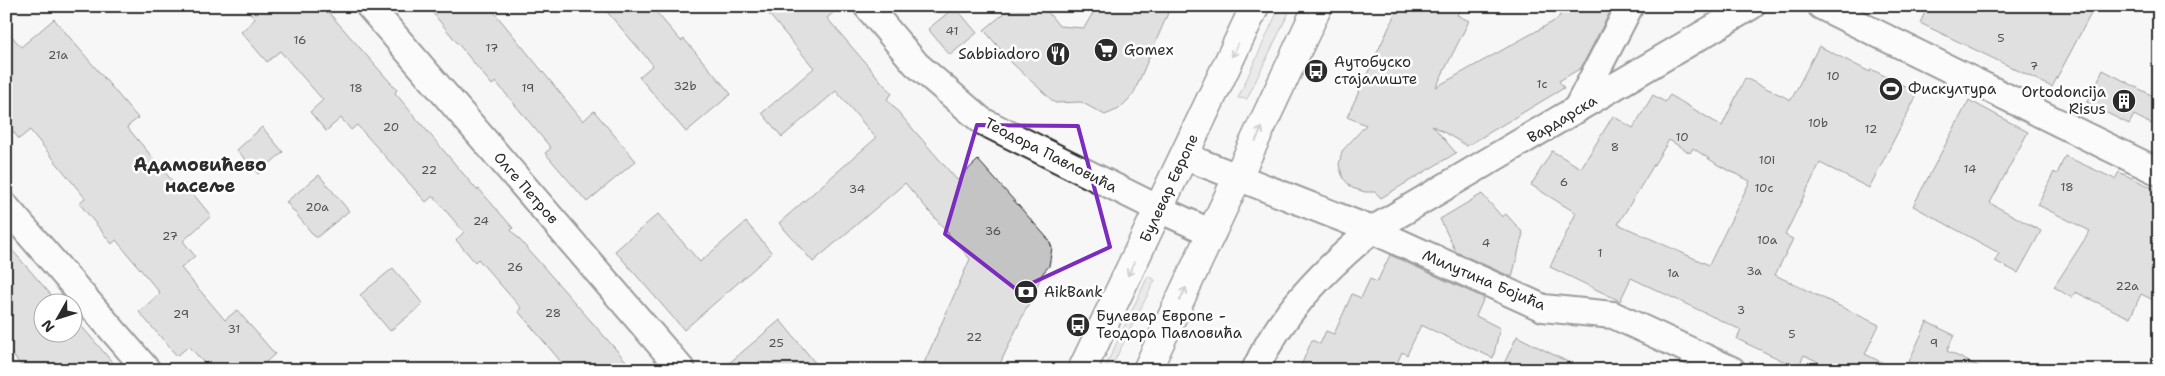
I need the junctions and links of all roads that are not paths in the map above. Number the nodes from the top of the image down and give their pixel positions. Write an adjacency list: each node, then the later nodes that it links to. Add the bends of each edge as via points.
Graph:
1 (369, 6): 17 (street, Олге Петров)
2 (867, 6): 13 (street, Теодора Павловића, via 916,64 982,121)
3 (1255, 6): 9 (main road, Булевар Европе, one-way to 9)
4 (1318, 6): 11 (main road, one-way to 4)
5 (1630, 6): 8 (street)
6 (1751, 6): 8 (street, Вардарска)
7 (1822, 6): 10 (street)
8 (1575, 111): 14 (street, Вардарска)
9 (1184, 156): 11 (street, Милутина Бојића); 13 (main road, Булевар Европе)
10 (2159, 172)
11 (1238, 178): 14 (street, Милутина Бојића); 15 (main road)
12 (6, 208): 16 (street)
13 (1159, 209): 15 (street, Теодора Павловића); 18 (main road, Булевар Европе, one-way to 18)
14 (1372, 230): 20 (street, via 1294,305 1266,346); 21 (street, Милутина Бојића, via 1543,308 1613,315)
15 (1212, 233): 19 (main road, one-way to 15)
16 (147, 370)
17 (682, 370)
18 (1082, 370)
19 (1147, 370)
20 (1255, 370)
21 (1732, 370)

